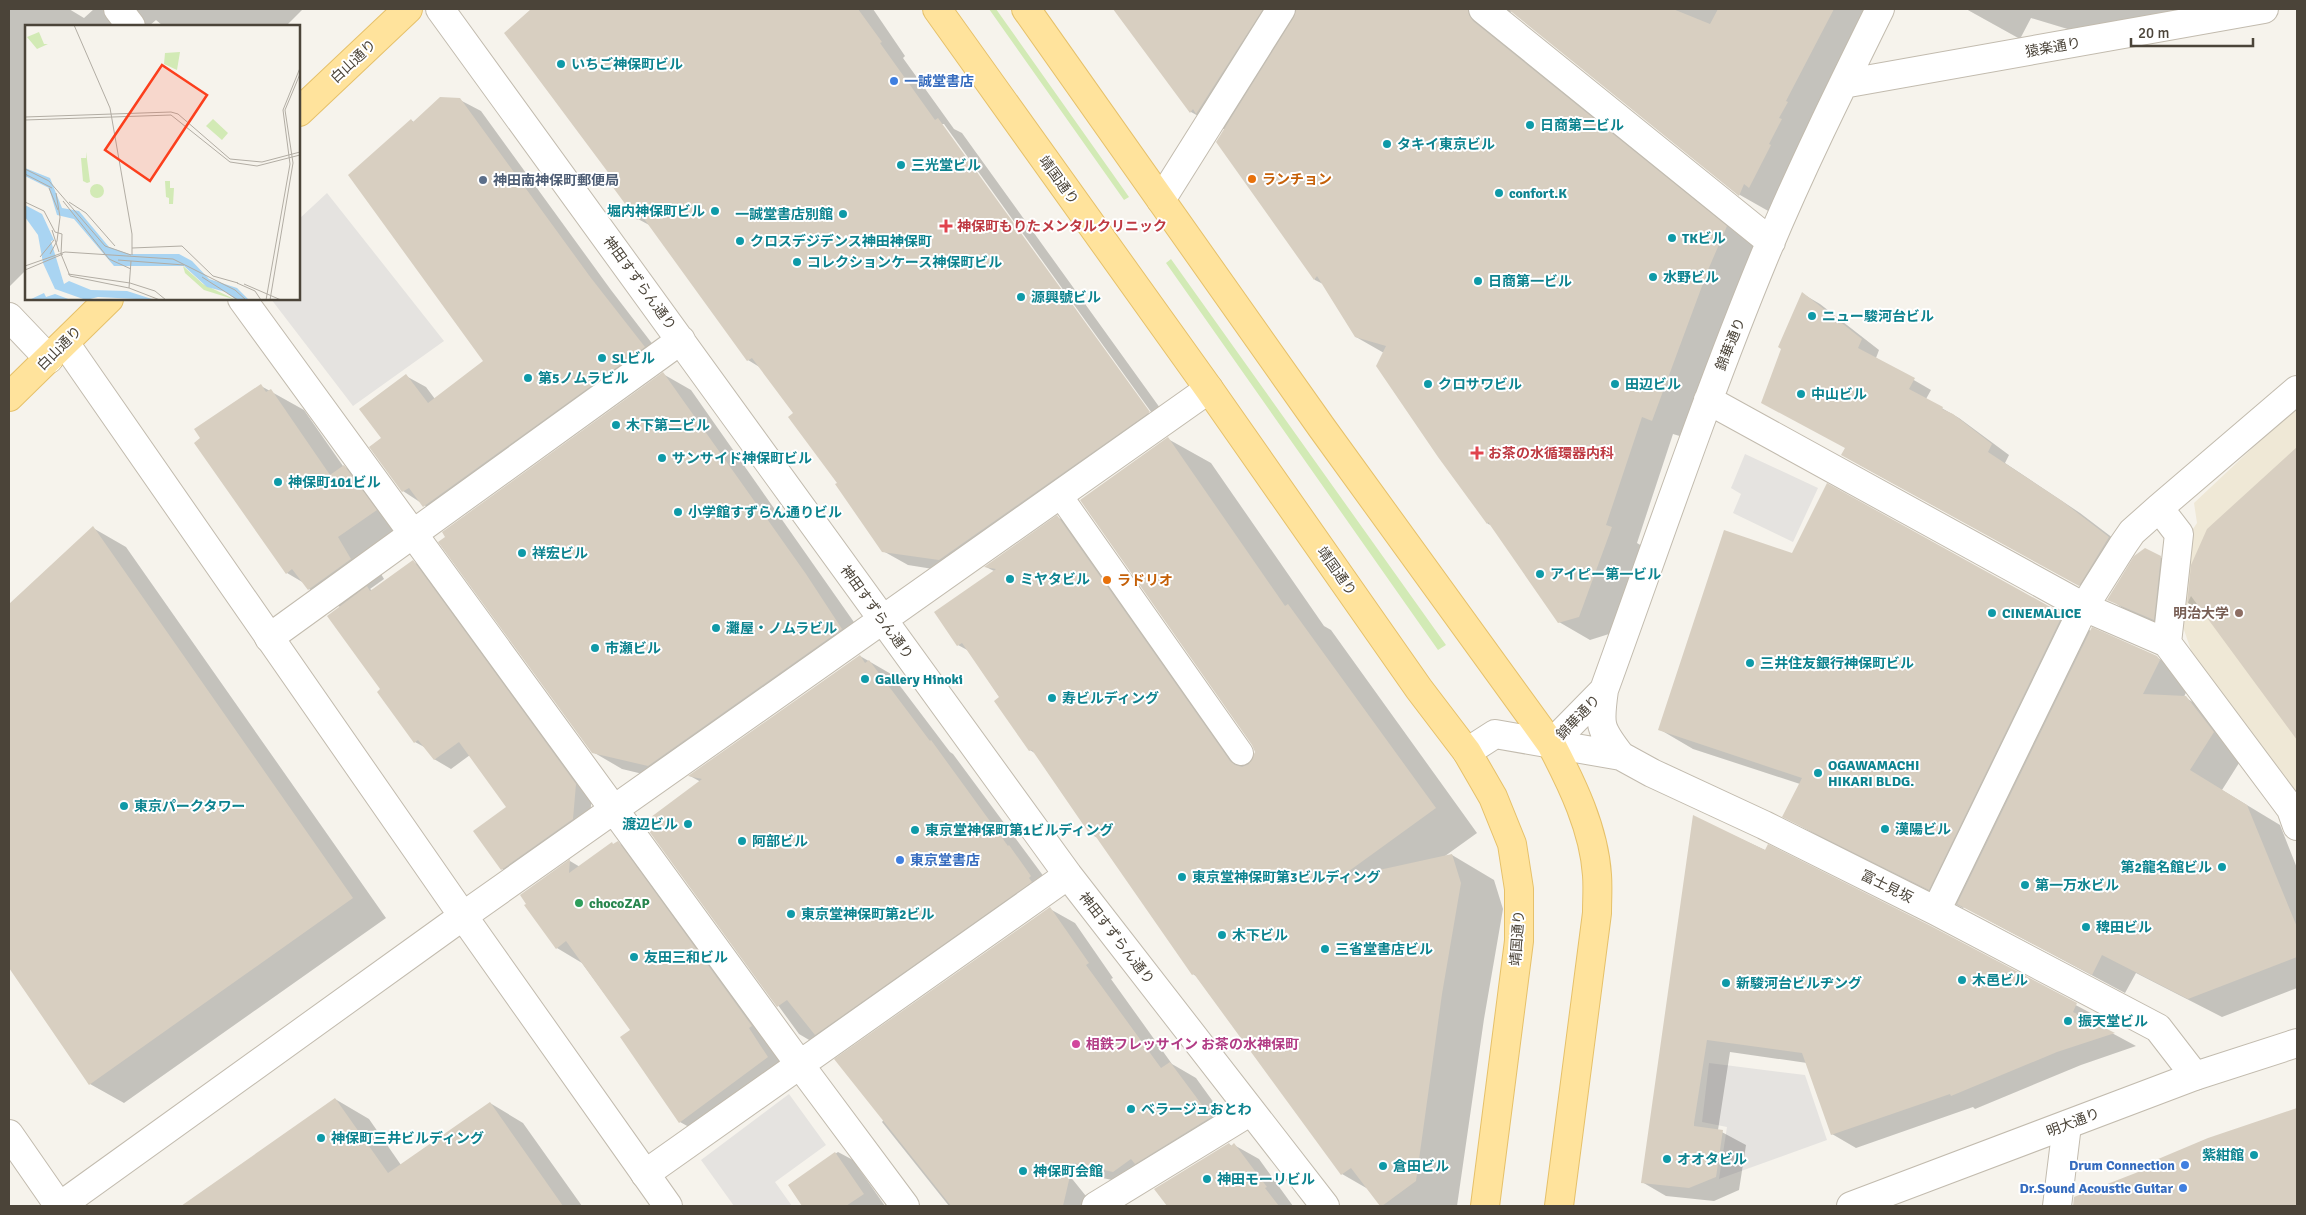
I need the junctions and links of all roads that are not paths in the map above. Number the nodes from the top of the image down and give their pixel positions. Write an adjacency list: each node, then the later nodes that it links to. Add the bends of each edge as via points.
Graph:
1 (118, 9): 10 (street)
2 (408, 9): 12 (main road, 白山通り)
3 (440, 9): 18 (street, 神田すずらん通り)
4 (937, 9): 20 (main road, 靖国通り)
5 (1026, 9): 13 (main road)
6 (1281, 9): 13 (street)
7 (1483, 9): 14 (street)
8 (1880, 9): 11 (street, 錦華通り)
9 (2264, 9): 11 (street, 猿楽通り)
10 (130, 25)
11 (1843, 84): 14 (street, 錦華通り)
12 (300, 111)
13 (1160, 200): 32 (main road)
14 (1771, 242): 23 (street, 錦華通り)
15 (108, 300): 19 (main road, 白山通り)
16 (243, 300): 26 (street)
17 (9, 316): 19 (street)
18 (681, 340): 26 (street); 28 (street, 神田すずらん通り)
19 (57, 351): 22 (main road, 白山通り); 29 (street)
20 (1209, 389): 24 (street); 33 (main road, 靖国通り)
21 (2297, 390): 25 (street)
22 (9, 397)
23 (1708, 400): 27 (street); 31 (street, 錦華通り)
24 (1059, 494): 28 (street); 34 (street)
25 (2158, 508): 27 (street, via 2132,532); 30 (street, via 2179,534)
26 (412, 534): 29 (street); 36 (street)
27 (2084, 607): 30 (street); 39 (street)
28 (883, 619): 36 (street); 38 (street, 神田すずらん通り)
29 (269, 638): 40 (street)
30 (2167, 643): 37 (street, via 2291,809)
31 (1604, 690): 32 (street, 錦華通り); 35 (street, 錦華通り, via 1600,720 1608,739)
32 (1552, 744): 33 (street, 富士見坂, via 1495,734); 35 (street, 富士見坂); 54 (main road, via 1588,829 1597,873 1597,913)
33 (1467, 752): 53 (main road, 靖国通り, via 1493,798 1512,844 1519,889 1519,941)
34 (1241, 753)
35 (1621, 756): 39 (street, 富士見坂)
36 (613, 810): 40 (street); 42 (street)
37 (2297, 826)
38 (1068, 875): 42 (street); 44 (street, 神田すずらん通り)
39 (1936, 911): 43 (street, 富士見坂, via 2158,1028)
40 (463, 916): 47 (street); 48 (street)
41 (2297, 1043): 43 (street, 明大通り)
42 (800, 1065): 47 (street); 50 (street)
43 (2195, 1076): 45 (street, 明大通り)
44 (1251, 1111): 51 (street); 52 (street, 神田すずらん通り)
45 (2066, 1125): 55 (street, 明大通り); 56 (street)
46 (9, 1134): 48 (street)
47 (645, 1174): 49 (street)
48 (59, 1206)
49 (668, 1206)
50 (905, 1206)
51 (1096, 1206)
52 (1325, 1206)
53 (1485, 1206)
54 (1559, 1206)
55 (1851, 1206)
56 (2056, 1206)

